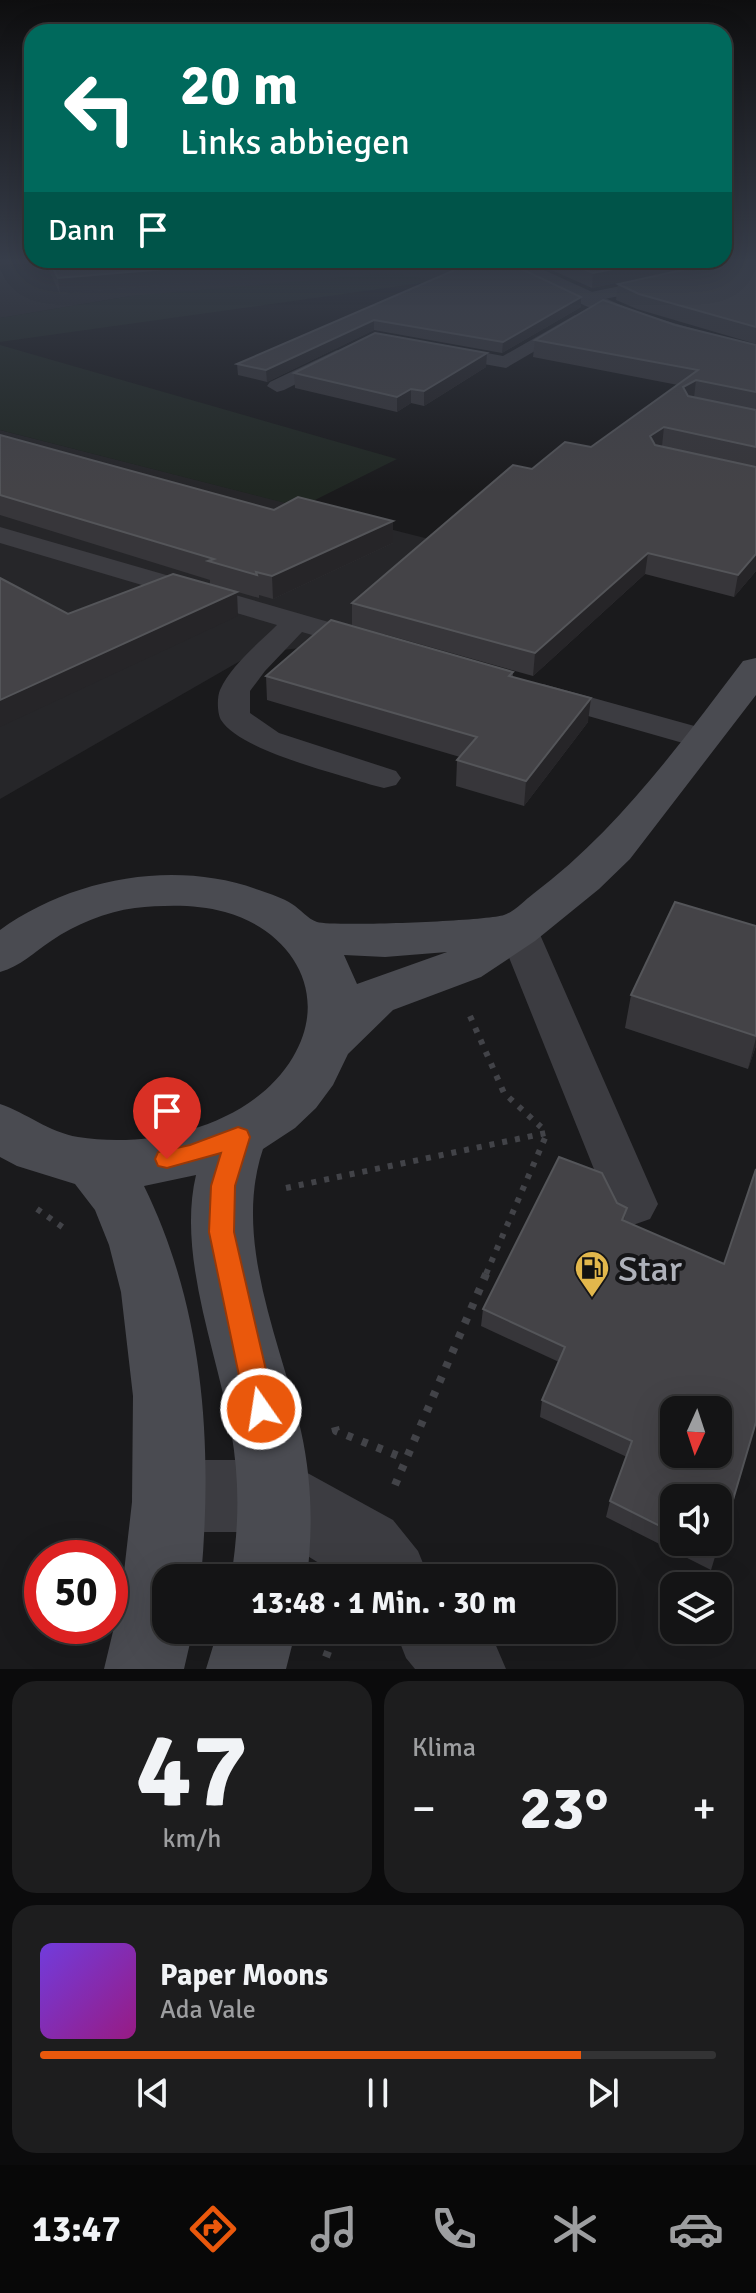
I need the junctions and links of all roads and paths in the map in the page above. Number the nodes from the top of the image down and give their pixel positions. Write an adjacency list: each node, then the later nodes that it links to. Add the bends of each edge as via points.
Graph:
1 (542, 337): 4 (lane, via 506,362)
2 (690, 337): 5 (street)
3 (360, 345): 6 (lane)
4 (418, 346)
5 (756, 354)
6 (277, 386)
7 (0, 535): 8 (lane)
8 (297, 621): 9 (lane); 13 (lane, via 235,691 234,716 267,740)
9 (387, 648)
10 (756, 669): 12 (main road)
11 (523, 687): 12 (lane)
12 (704, 739): 14 (main road, via 614,849)
13 (384, 778)
14 (518, 930): 15 (main road, via 385,940); 17 (main road, via 463,965); 25 (lane)
15 (305, 938): 16 (main road, via 275,915 239,900 198,891 154,891 109,897 66,912); 18 (main road, via 324,963 334,994)
16 (0, 955)
17 (410, 983): 18 (main road, via 375,997); 20 (path, via 434,1005 466,1007 504,1093)
18 (330, 1040): 21 (main road, via 318,1067 286,1105)
19 (0, 1127): 22 (main road, via 48,1154)
20 (547, 1133): 23 (path); 28 (path)
21 (238, 1137): 22 (main road, via 192,1154 142,1163); 31 (main road, via 223,1186 222,1232)
22 (93, 1163): 30 (main road, via 121,1200 140,1242 157,1305 167,1392)
23 (284, 1188)
24 (24, 1199): 26 (path, via 69,1232)
25 (633, 1204)
26 (75, 1246)
27 (332, 1416): 28 (path, via 336,1431)
28 (406, 1459): 29 (path)
29 (397, 1479)
30 (168, 1496): 31 (street); 36 (main road, via 160,1598)
31 (276, 1496): 32 (main road); 33 (street, via 366,1547)
32 (273, 1564)
33 (380, 1564)
34 (287, 1644): 37 (main road)
35 (445, 1644): 38 (street)
36 (144, 1669)
37 (246, 1669)
38 (466, 1669)

